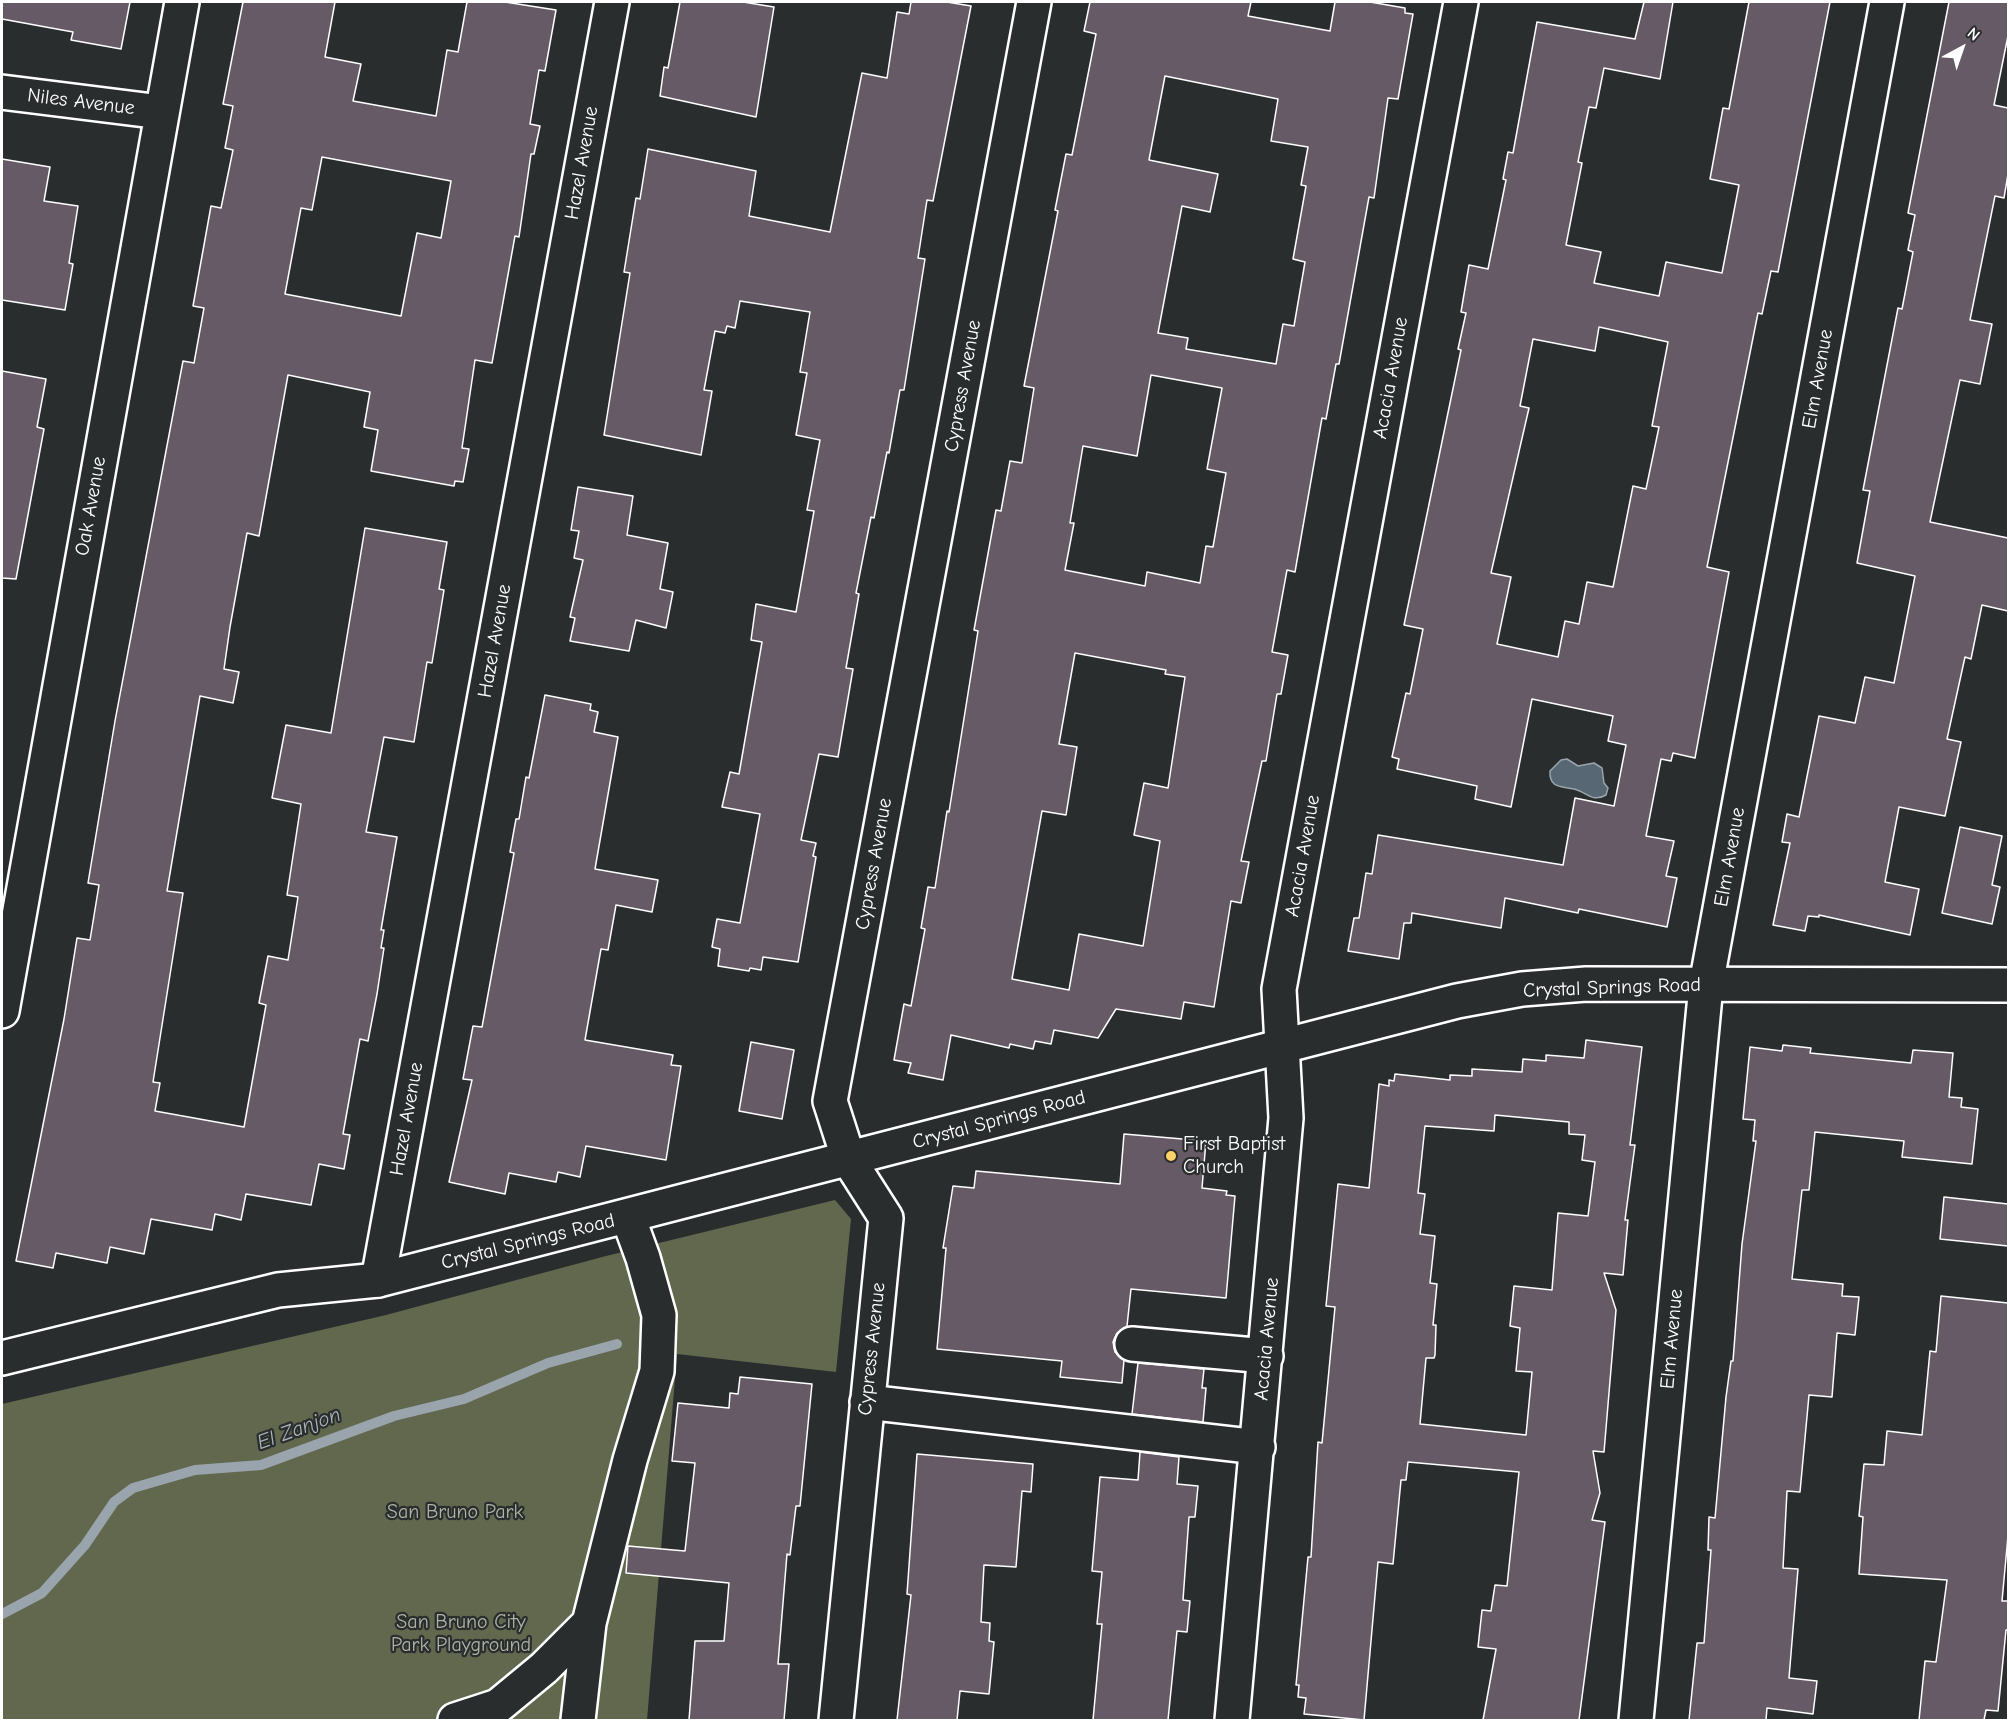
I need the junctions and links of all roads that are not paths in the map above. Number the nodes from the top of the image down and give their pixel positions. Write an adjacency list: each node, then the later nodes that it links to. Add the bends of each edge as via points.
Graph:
1 (182, 2): 7 (street, Oak Avenue)
2 (612, 2): 14 (street, Hazel Avenue)
3 (1034, 2): 12 (street, Cypress Avenue, via 830,1101)
4 (1461, 2): 11 (street, Acacia Avenue, via 1279,989)
5 (1887, 2): 8 (street, Elm Avenue)
6 (2, 92): 7 (street, Niles Avenue)
7 (161, 112): 10 (street, Oak Avenue)
8 (1706, 984): 9 (street, Crystal Springs Road); 11 (street, Crystal Springs Road, via 1586,984 1522,989 1457,1001); 25 (street, Elm Avenue)
9 (2008, 985)
10 (2, 1011)
11 (1282, 1045): 12 (street, Crystal Springs Road); 16 (street, Acacia Avenue, via 1286,1118)
12 (849, 1160): 13 (street, Crystal Springs Road); 18 (street, Cypress Avenue, via 886,1218)
13 (628, 1217): 14 (street, Crystal Springs Road); 20 (street, via 659,1315 657,1371)
14 (378, 1280): 17 (street, Crystal Springs Road, via 278,1290)
15 (1132, 1344): 16 (street)
16 (1266, 1356): 19 (street, Acacia Avenue)
17 (2, 1358)
18 (867, 1402): 19 (street); 23 (street, Cypress Avenue)
19 (1257, 1447): 24 (street, Acacia Avenue)
20 (589, 1623): 21 (street, via 498,1706); 22 (street)
21 (455, 1720)
22 (578, 1720)
23 (836, 1720)
24 (1232, 1720)
25 (1636, 1720)

